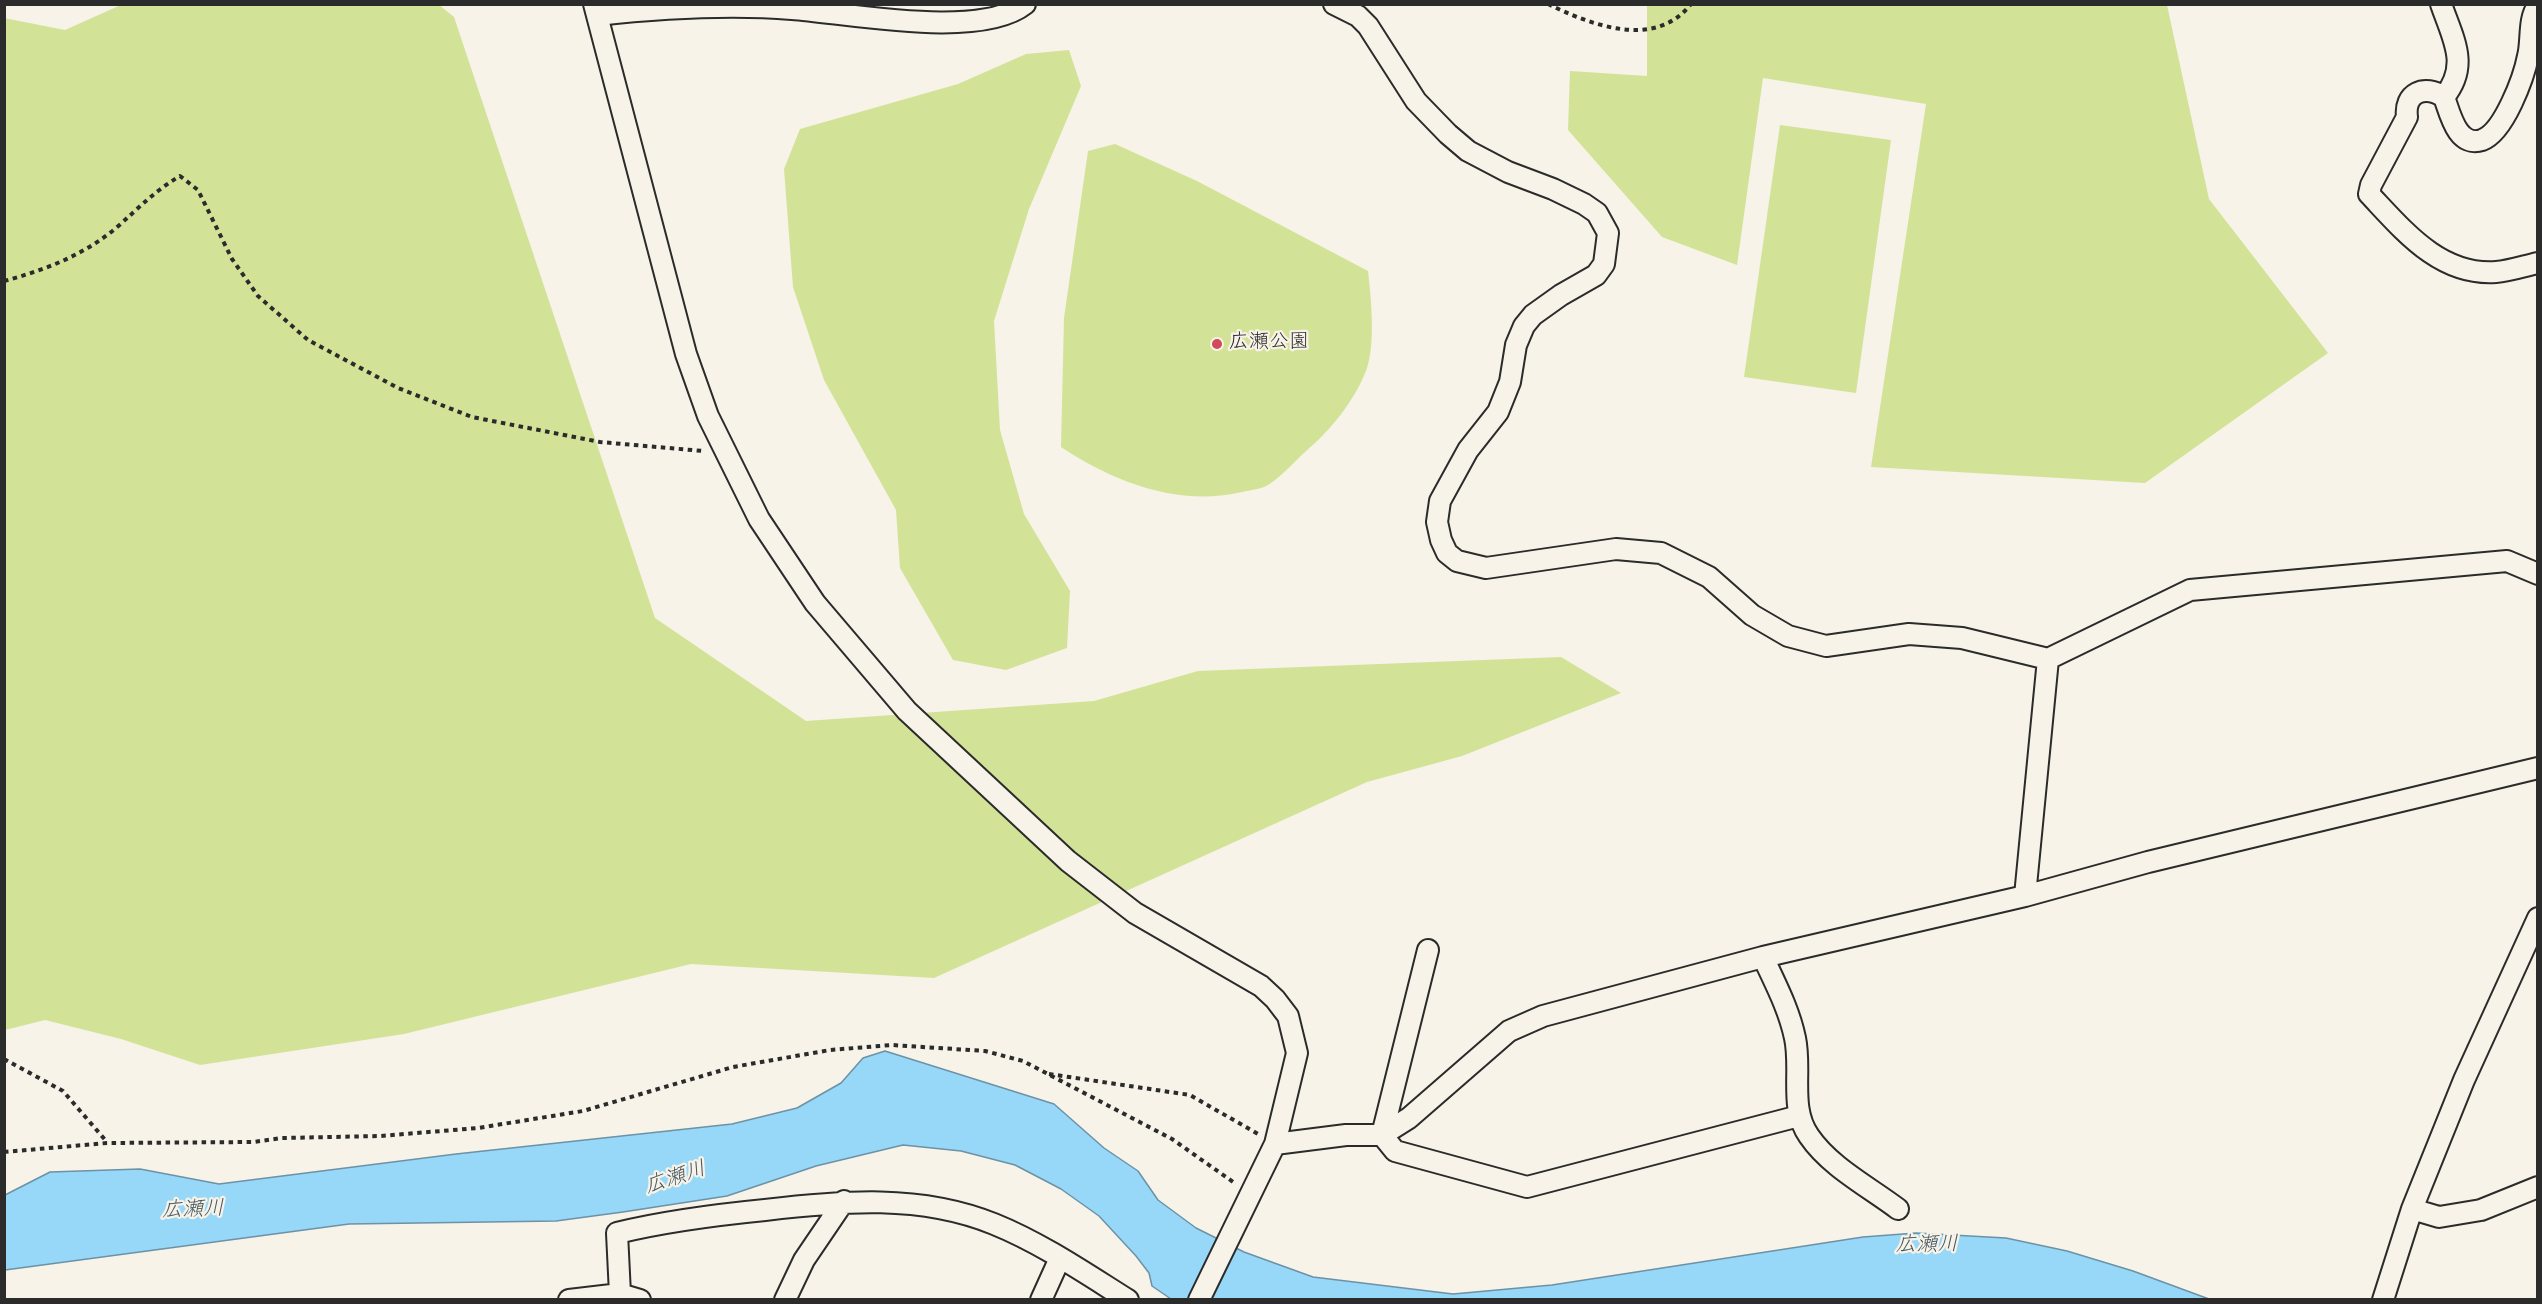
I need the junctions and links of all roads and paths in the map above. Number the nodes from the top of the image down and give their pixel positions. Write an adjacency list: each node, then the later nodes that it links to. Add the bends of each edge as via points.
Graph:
1 (1025, 4): 6 (street, via 988,20 939,21 792,9)
2 (1334, 4): 14 (street, via 1368,26 1416,101 1468,151 1584,204 1598,213 1608,233 1604,264 1596,275 1561,295 1524,326 1498,412 1468,450 1440,501 1437,522 1447,553 1467,566 1486,568 1616,549 1661,553 1708,577 1752,615 1788,636 1826,646 1909,634 1962,638)
3 (1548, 4): 4 (path, via 1582,21 1614,28 1655,30)
4 (1691, 4)
5 (2441, 4): 9 (street, via 2458,57 2455,83)
6 (670, 6): 8 (street)
7 (2538, 6): 9 (street, via 2520,84 2490,135 2473,141 2464,138 2457,131)
8 (595, 10): 12 (street, via 686,354)
9 (2444, 96): 10 (street, via 2426,89 2409,99 2407,117 2369,194 2419,247 2445,262 2472,272 2497,272)
10 (2538, 263)
11 (4, 281): 12 (path, via 80,254 115,229 155,190 180,176 198,190 232,259 258,296 308,340 398,388 472,417 600,442)
12 (725, 453): 25 (street, via 759,519 815,603 907,711 1068,861 1135,913 1275,999 1288,1016 1297,1053)
13 (2538, 574): 14 (street, via 2507,561 2190,590)
14 (2048, 658): 16 (street)
15 (2538, 768): 16 (street, via 2160,859)
16 (2025, 896): 19 (street)
17 (2538, 918): 31 (street, via 2464,1080)
18 (1428, 950): 23 (street)
19 (1763, 957): 22 (street, via 1785,1002 1796,1040); 23 (street, via 1543,1016 1509,1031 1409,1118)
20 (4, 1059): 24 (path, via 63,1091)
21 (1046, 1074): 24 (path, via 1023,1061 985,1051 861,1047 733,1067 583,1111 478,1128 253,1142); 25 (path, via 1190,1095); 28 (path, via 1172,1139)
22 (1799, 1116): 23 (street, via 1527,1187 1395,1151); 30 (street, via 1809,1136 1830,1158)
23 (1382, 1135): 25 (street, via 1346,1135)
24 (107, 1143): 26 (path)
25 (1275, 1144): 39 (street)
26 (4, 1152)
27 (2538, 1187): 31 (street, via 2481,1210 2439,1217)
28 (1243, 1188)
29 (844, 1201): 32 (street, via 904,1202 950,1210 994,1224); 33 (street, via 673,1219 617,1233); 36 (street, via 804,1260)
30 (1898, 1209)
31 (2412, 1209): 40 (street)
32 (1060, 1258): 37 (street); 38 (street)
33 (620, 1294): 34 (street); 35 (street)
34 (569, 1299)
35 (640, 1299)
36 (785, 1299)
37 (1041, 1299)
38 (1128, 1299)
39 (1200, 1299)
40 (2384, 1299)

